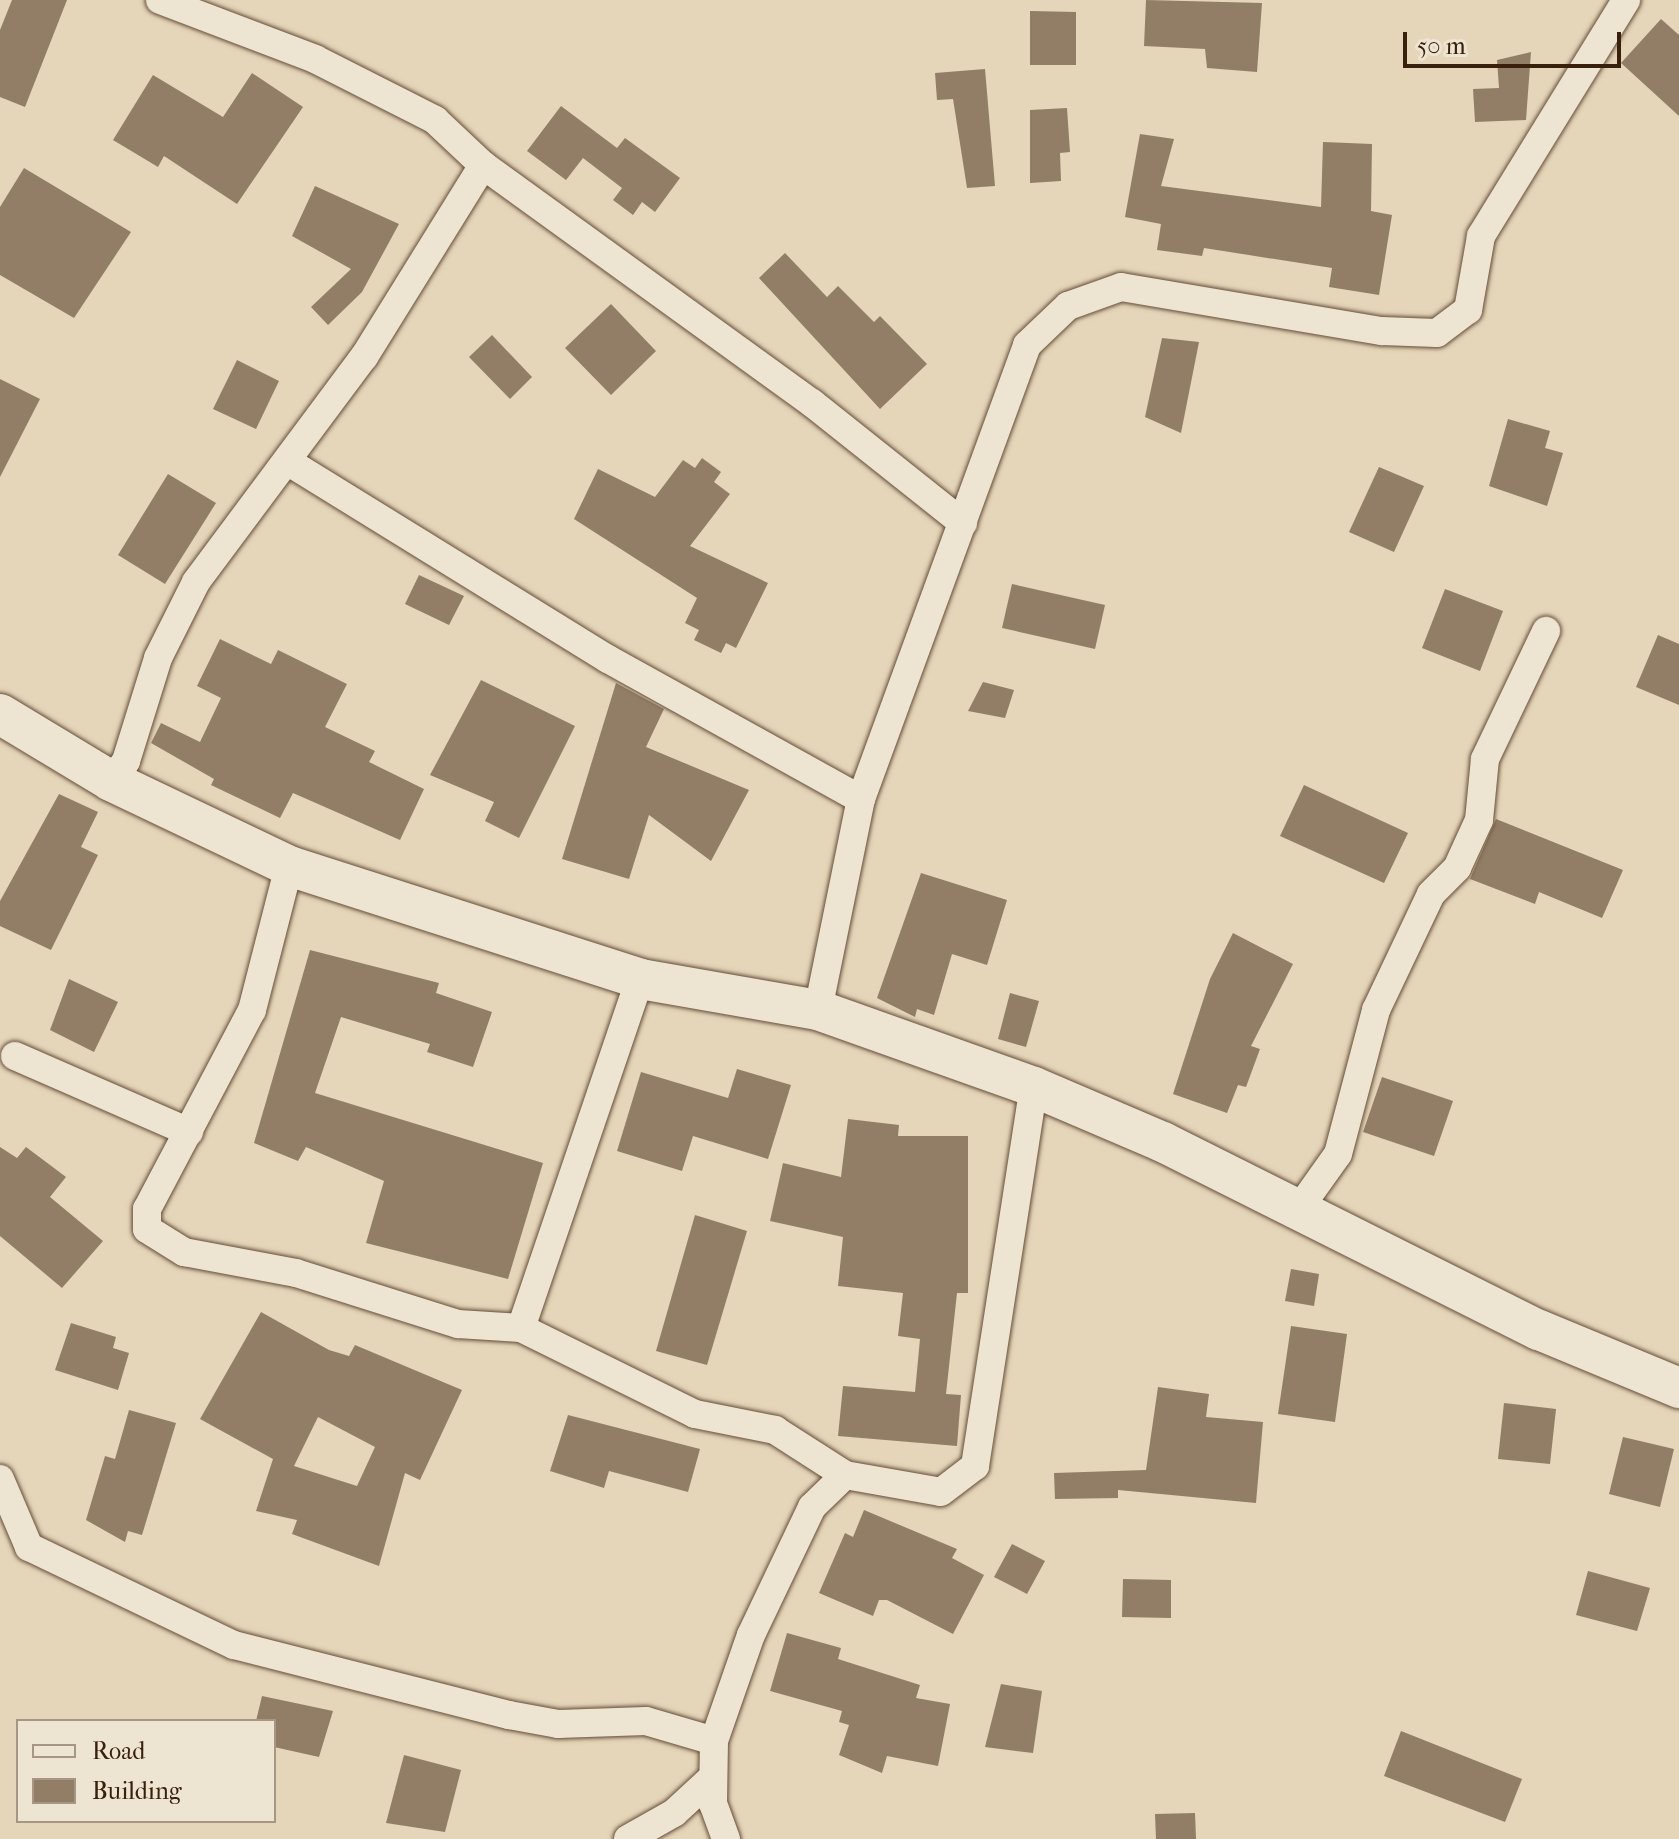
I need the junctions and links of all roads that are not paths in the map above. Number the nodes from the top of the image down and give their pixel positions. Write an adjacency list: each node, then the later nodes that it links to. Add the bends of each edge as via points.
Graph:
1 (160, 0): 3 (street, via 384,90 435,120)
2 (1626, 0): 5 (street, via 1481,236 1468,310 1437,333 1382,331 1121,287 1068,306 1027,345)
3 (483, 165): 4 (street, via 364,357); 5 (street, via 812,403)
4 (287, 461): 8 (street, via 196,582 158,658 126,761); 9 (street, via 595,651)
5 (963, 523): 9 (street)
6 (1546, 631): 16 (street, via 1485,759 1479,820 1457,868 1431,894 1376,1010 1338,1154)
7 (0, 714): 8 (street)
8 (111, 781): 10 (street)
9 (861, 799): 12 (street)
10 (289, 866): 11 (street); 15 (street, via 252,1010)
11 (640, 979): 12 (street); 17 (street)
12 (818, 1010): 14 (street)
13 (15, 1056): 15 (street)
14 (1034, 1087): 16 (street, via 1163,1142); 19 (street, via 975,1466 941,1492)
15 (189, 1132): 17 (street, via 144,1217 154,1236 184,1252 296,1273 458,1324)
16 (1296, 1213): 18 (street, via 1539,1330)
17 (521, 1328): 19 (street, via 695,1414 775,1430)
18 (1679, 1388)
19 (845, 1475): 21 (street, via 806,1516)
20 (0, 1479): 21 (street, via 29,1547 222,1640 509,1715 558,1724 646,1721)
21 (714, 1741): 22 (street)
22 (711, 1779): 23 (street, via 674,1813); 24 (street)
23 (628, 1839)
24 (726, 1839)

